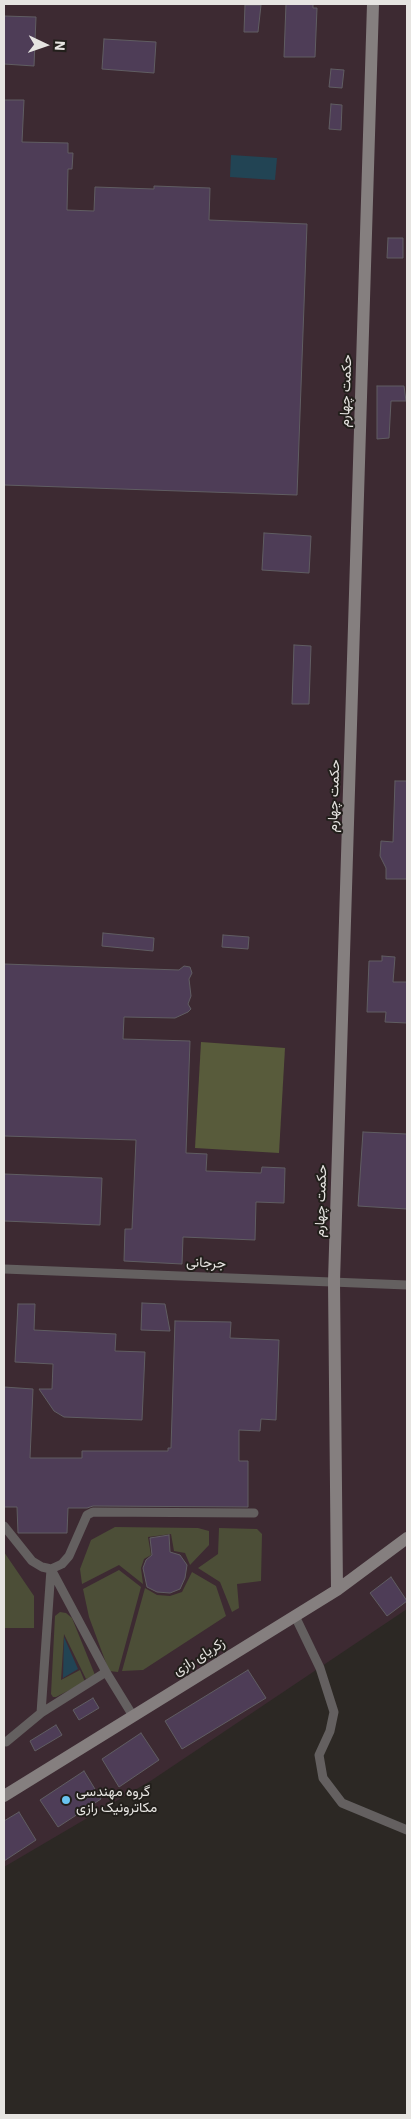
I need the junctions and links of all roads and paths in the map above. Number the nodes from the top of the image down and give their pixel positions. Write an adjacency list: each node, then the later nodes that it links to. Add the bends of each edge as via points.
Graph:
1 (373, 4): 3 (street, حکمت چهارم)
2 (4, 1269): 3 (lane, جرجانی)
3 (334, 1282): 4 (lane, جرجانی); 9 (street, حکمت چهارم)
4 (407, 1285)
5 (254, 1513): 8 (lane, via 93,1512 87,1515 69,1556)
6 (4, 1526): 8 (lane, via 32,1561 42,1568)
7 (407, 1538): 9 (street, زکریای رازی)
8 (51, 1569): 11 (lane); 12 (lane)
9 (337, 1590): 10 (street, زکریای رازی)
10 (295, 1616): 13 (street, زکریای رازی); 16 (lane, via 320,1668 334,1712 319,1755 323,1778 342,1803)
11 (106, 1672): 12 (lane); 13 (lane)
12 (41, 1713): 14 (lane)
13 (133, 1716): 15 (street, زکریای رازی)
14 (6, 1742)
15 (4, 1796)
16 (407, 1830)

